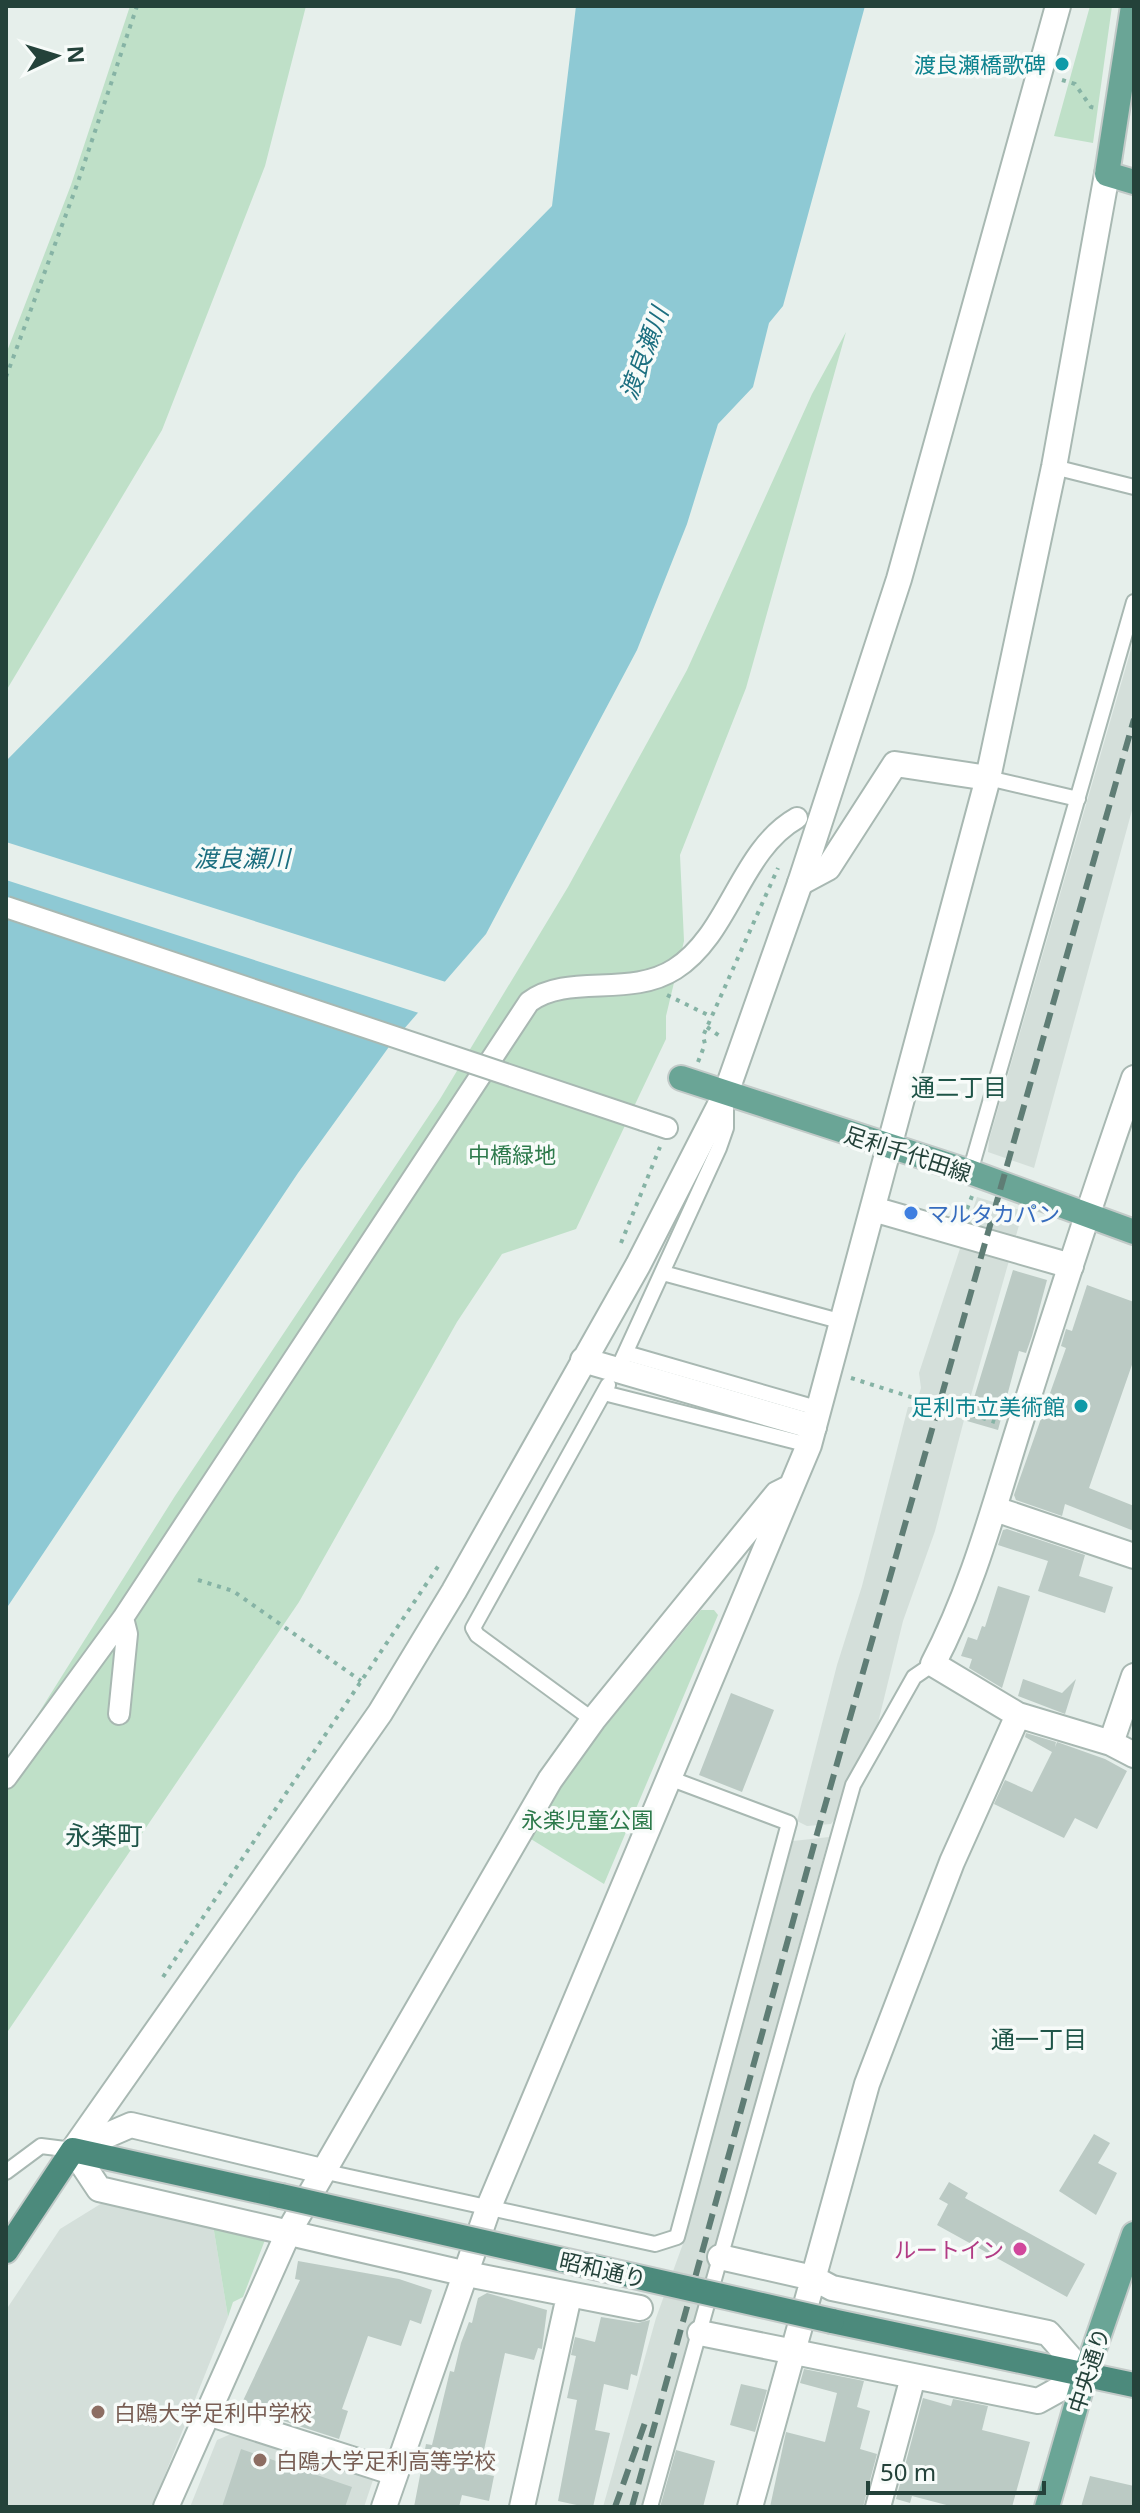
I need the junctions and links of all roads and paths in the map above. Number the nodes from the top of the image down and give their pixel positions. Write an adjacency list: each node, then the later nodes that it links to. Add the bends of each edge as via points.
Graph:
1 (137, 6): 8 (path)
2 (1058, 6): 16 (street, via 899,579)
3 (1133, 6): 6 (main road)
4 (1062, 80): 5 (path, via 1075,84)
5 (1091, 107)
6 (1107, 174): 7 (main road); 9 (street)
7 (1134, 182)
8 (6, 377)
9 (1054, 467): 10 (lane); 12 (street)
10 (1134, 487)
11 (1134, 602): 13 (lane)
12 (988, 778): 13 (lane); 16 (street, via 895,764 828,868); 27 (street)
13 (1078, 799): 28 (lane)
14 (797, 818): 49 (street, via 770,842 700,945 674,970 623,986 552,990 529,1002)
15 (781, 860): 19 (path)
16 (800, 883): 25 (street)
17 (6, 907): 26 (street, bridge)
18 (671, 998): 19 (path)
19 (712, 1017): 20 (path)
20 (707, 1027): 21 (path); 22 (path)
21 (720, 1037)
22 (703, 1053)
23 (681, 1078): 25 (main road, 足利千代田線)
24 (1134, 1078): 30 (street)
25 (726, 1093): 27 (main road, 足利千代田線); 34 (lane, via 726,1128); 36 (street)
26 (667, 1128): 32 (path)
27 (889, 1147): 28 (main road, 足利千代田線); 29 (street)
28 (970, 1172): 30 (main road, 足利千代田線)
29 (873, 1209): 33 (street); 35 (street)
30 (1088, 1212): 31 (main road, 足利千代田線); 33 (street)
31 (1134, 1232)
32 (616, 1255)
33 (1071, 1266): 43 (street)
34 (663, 1273): 35 (lane); 41 (lane, via 624,1357)
35 (843, 1322): 41 (street)
36 (583, 1360): 41 (street); 61 (street, via 380,1713)
37 (851, 1378): 38 (path)
38 (914, 1398)
39 (963, 1412): 40 (path)
40 (1006, 1425)
41 (814, 1427): 42 (street); 55 (lane, via 606,1389 473,1628)
42 (793, 1486): 47 (street, via 777,1494); 48 (street)
43 (995, 1509): 45 (street); 50 (street, via 953,1627)
44 (449, 1550): 52 (path)
45 (1134, 1556)
46 (198, 1580): 52 (path, via 233,1591)
47 (709, 1580): 48 (street); 55 (street)
48 (746, 1600): 59 (street)
49 (123, 1618): 53 (street, via 127,1634); 58 (street)
50 (933, 1664): 54 (street); 68 (lane, via 914,1677 853,1785)
51 (1134, 1676): 56 (street)
52 (361, 1681): 60 (path)
53 (119, 1714)
54 (1018, 1715): 56 (street); 70 (street, via 952,1862 867,2084)
55 (593, 1720): 62 (street, via 550,1780)
56 (1111, 1743): 57 (street)
57 (1134, 1755)
58 (6, 1778)
59 (669, 1778): 64 (street); 64 (lane, via 789,1823 677,2237 655,2244)
60 (157, 1986)
61 (73, 2150): 62 (street, via 131,2125); 63 (lane, via 41,2146); 65 (street, via 99,2189); 67 (highway); 75 (highway, 昭和通り, bridge)
62 (322, 2171): 64 (lane); 65 (street)
63 (6, 2172)
64 (488, 2209): 69 (street)
65 (289, 2231): 69 (street); 78 (street)
66 (1134, 2234): 75 (main road, 中央通り)
67 (6, 2251)
68 (720, 2257): 70 (street); 73 (lane)
69 (467, 2274): 71 (street); 79 (street)
70 (813, 2278): 74 (street); 75 (street, via 832,2288 1048,2333)
71 (569, 2296): 72 (street); 82 (street)
72 (640, 2308)
73 (700, 2333): 74 (street); 83 (lane)
74 (793, 2350): 76 (street); 84 (street)
75 (1085, 2375): 76 (street, via 1038,2401); 77 (highway, 昭和通り); 86 (main road, 中央通り)
76 (913, 2377): 85 (street)
77 (1134, 2385)
78 (208, 2413): 79 (street); 80 (street)
79 (395, 2473): 81 (street)
80 (166, 2507)
81 (384, 2507)
82 (522, 2507)
83 (650, 2507)
84 (750, 2507)
85 (878, 2507)
86 (1047, 2507)

